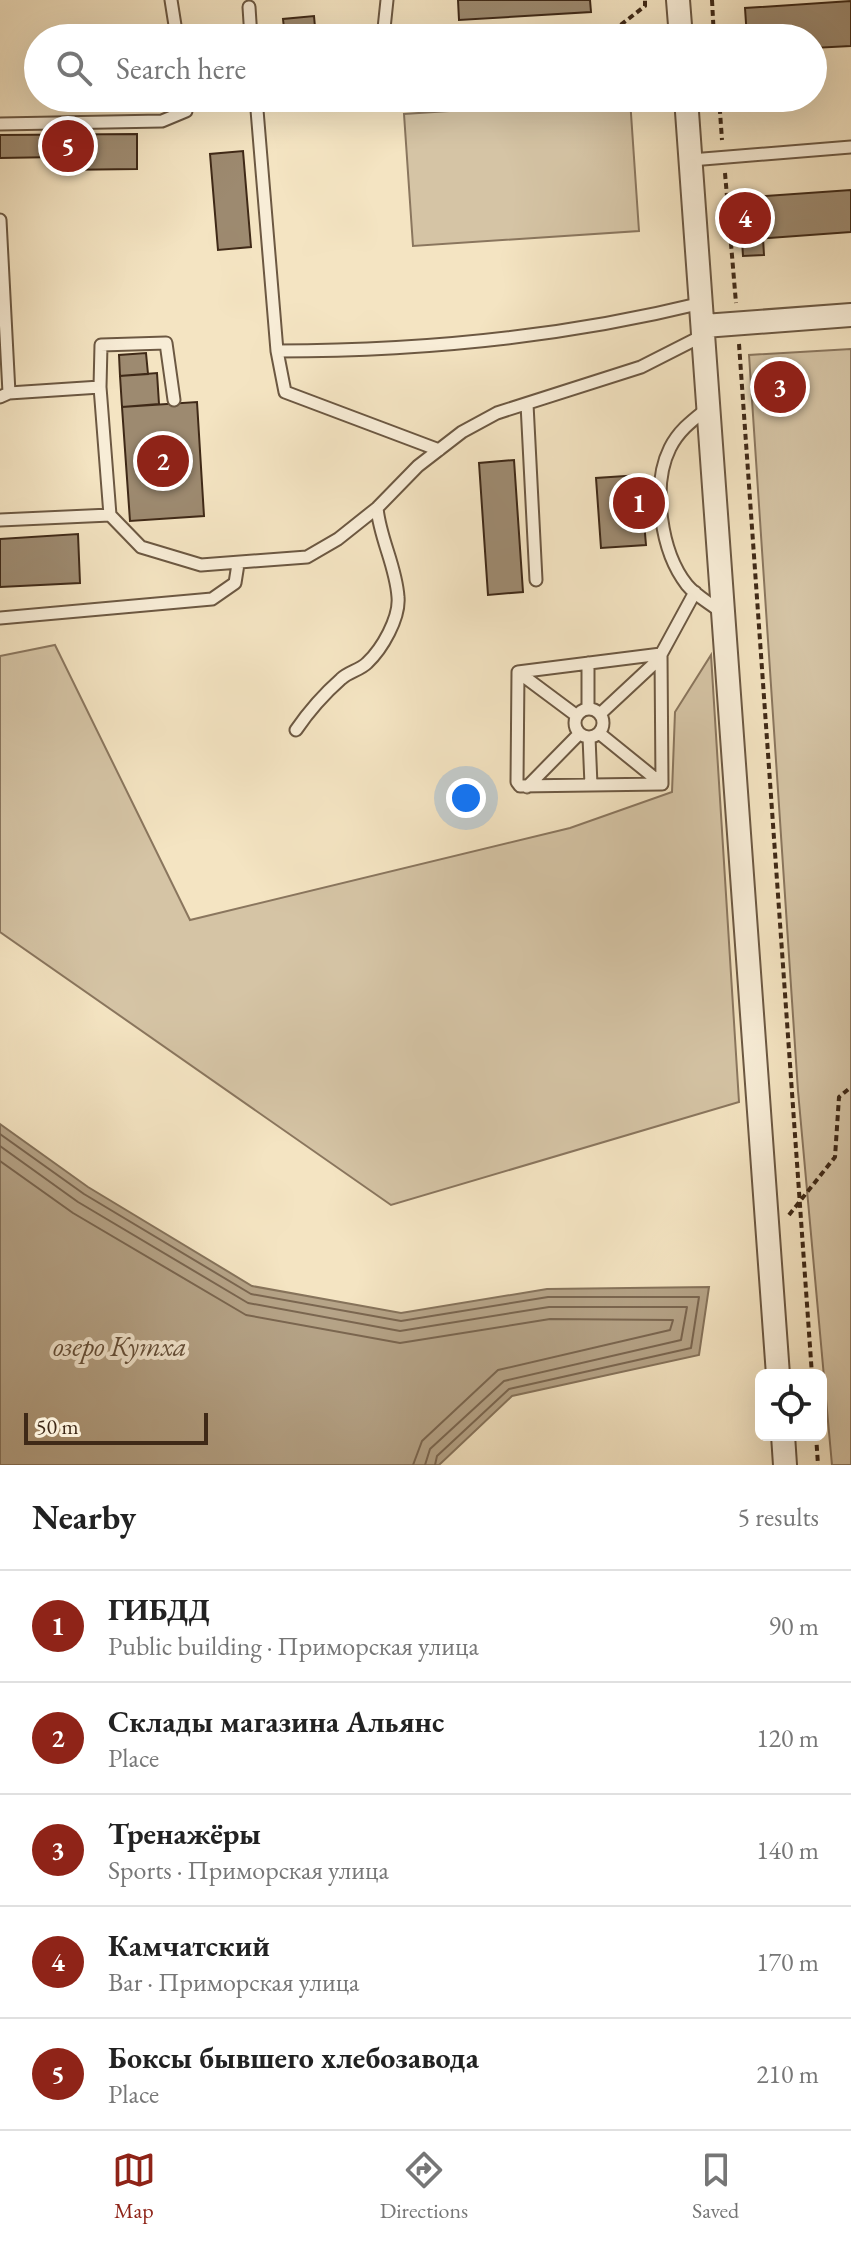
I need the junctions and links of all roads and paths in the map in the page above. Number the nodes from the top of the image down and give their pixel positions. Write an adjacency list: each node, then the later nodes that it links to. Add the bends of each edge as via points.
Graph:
1 (171, 0): 7 (lane)
2 (387, 0): 9 (lane)
3 (645, 0): 10 (path, via 645,6)
4 (678, 0): 11 (street)
5 (712, 0): 12 (path)
6 (249, 7): 8 (lane)
7 (175, 24)
8 (250, 24)
9 (384, 24)
10 (622, 24)
11 (680, 24)
12 (713, 24)
13 (184, 112): 17 (lane, via 162,121)
14 (257, 112): 25 (lane)
15 (687, 112): 20 (street)
16 (720, 112): 19 (path)
17 (0, 124)
18 (851, 147): 19 (lane)
19 (723, 157): 20 (lane); 24 (path)
20 (691, 160): 23 (street)
21 (0, 220): 27 (lane)
22 (851, 315): 24 (street)
23 (704, 321): 24 (street); 25 (lane, via 623,323 379,351); 29 (lane, via 641,367); 30 (street)
24 (737, 323): 51 (path)
25 (277, 351): 31 (lane, via 285,392)
26 (100, 387): 27 (lane); 28 (lane, via 101,345 166,343); 33 (lane)
27 (4, 395)
28 (174, 400)
29 (527, 404): 31 (lane, via 473,426); 36 (lane)
30 (709, 408): 37 (lane, via 686,425 663,466 666,541 675,565); 38 (street)
31 (439, 450): 32 (lane)
32 (377, 508): 35 (lane, via 307,557); 45 (lane, via 399,602 393,621 366,665 343,676)
33 (110, 515): 34 (lane); 35 (lane, via 141,547 201,565)
34 (0, 520)
35 (238, 564): 39 (lane, via 235,583 212,599)
36 (536, 580)
37 (695, 592): 38 (lane); 40 (lane)
38 (724, 614): 52 (street)
39 (0, 618)
40 (661, 654): 41 (lane); 43 (lane); 47 (lane)
41 (588, 663): 42 (lane); 43 (lane)
42 (518, 672): 44 (lane); 49 (lane, via 517,782)
43 (594, 711): 44 (lane); 46 (lane, via 603,722)
44 (577, 716): 46 (lane, via 574,724)
45 (296, 730)
46 (589, 735): 47 (lane); 48 (lane); 49 (lane)
47 (662, 784): 48 (lane)
48 (591, 785): 49 (lane)
49 (527, 787)
50 (851, 1087): 51 (path, via 839,1097 835,1157)
51 (799, 1203): 52 (path); 54 (path)
52 (768, 1242): 53 (street)
53 (778, 1369)
54 (812, 1369)
55 (783, 1441): 57 (street)
56 (816, 1441): 58 (path)
57 (785, 1465)
58 (818, 1465)

